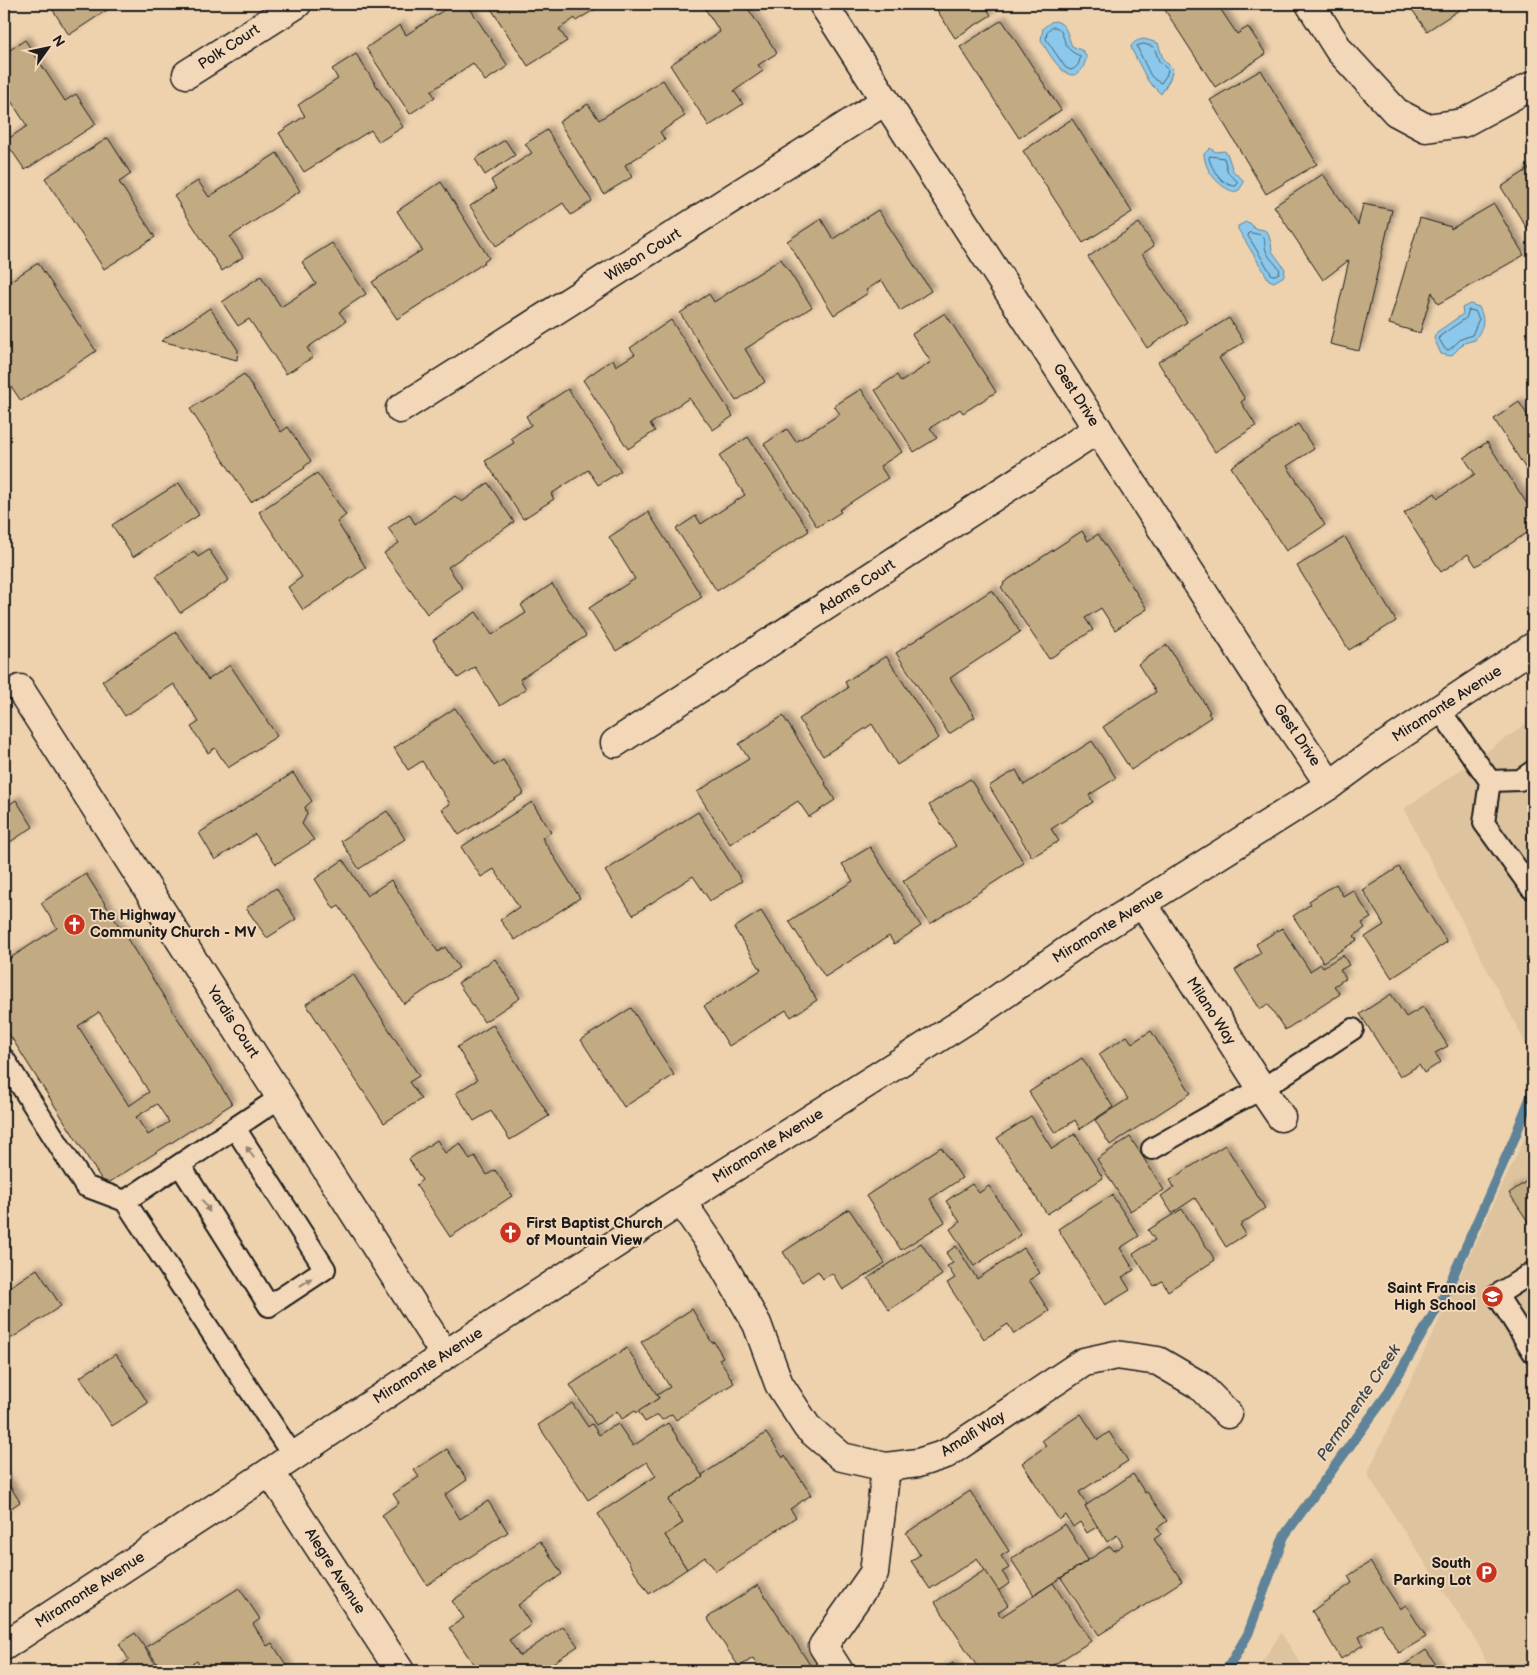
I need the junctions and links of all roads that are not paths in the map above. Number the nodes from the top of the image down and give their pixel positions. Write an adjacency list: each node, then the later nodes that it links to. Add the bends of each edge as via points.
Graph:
1 (297, 4): 4 (street, Polk Court)
2 (824, 4): 6 (street, Gest Drive)
3 (1310, 4): 5 (street, via 1339,50 1396,112 1426,128 1463,123)
4 (187, 74)
5 (1533, 85)
6 (886, 101): 7 (street, Wilson Court); 8 (street, Gest Drive)
7 (400, 409)
8 (1098, 430): 12 (street, Adams Court); 15 (street, Gest Drive)
9 (1533, 647): 11 (street, Miramonte Avenue)
10 (12, 689): 21 (street, Yardis Court)
11 (1439, 710): 14 (lane); 15 (street, Miramonte Avenue)
12 (615, 743)
13 (1533, 771): 14 (lane, via 1520,780)
14 (1490, 781): 16 (lane, via 1484,823 1531,888)
15 (1330, 785): 17 (street, Miramonte Avenue)
16 (1533, 883)
17 (1143, 904): 20 (street, Milano Way); 27 (street, Miramonte Avenue, via 1071,948 974,1016)
18 (1353, 1030): 20 (lane)
19 (4, 1059): 26 (lane, via 85,1186)
20 (1262, 1089): 22 (street, Milano Way); 24 (lane)
21 (281, 1097): 23 (lane); 30 (street, Yardis Court)
22 (1282, 1117)
23 (235, 1128): 25 (lane); 25 (lane, one-way to 23, via 269,1306 285,1296 325,1269)
24 (1152, 1149)
25 (180, 1165): 26 (lane)
26 (125, 1201): 32 (lane)
27 (681, 1201): 30 (street, Miramonte Avenue); 33 (street, Amalfi Way, via 712,1246 757,1324 778,1384 807,1427 842,1457)
28 (1533, 1272): 29 (lane, via 1497,1295)
29 (1533, 1352)
30 (445, 1355): 32 (street, Miramonte Avenue)
31 (1228, 1414): 33 (street, Amalfi Way, via 1199,1385 1158,1360 1116,1356 1084,1362 946,1454 918,1463)
32 (293, 1456): 34 (street, Miramonte Avenue)
33 (886, 1467): 37 (street, via 874,1573 823,1646)
34 (270, 1472): 35 (street, Miramonte Avenue); 36 (street, Alegre Avenue)
35 (4, 1646)
36 (400, 1671)
37 (840, 1671)

